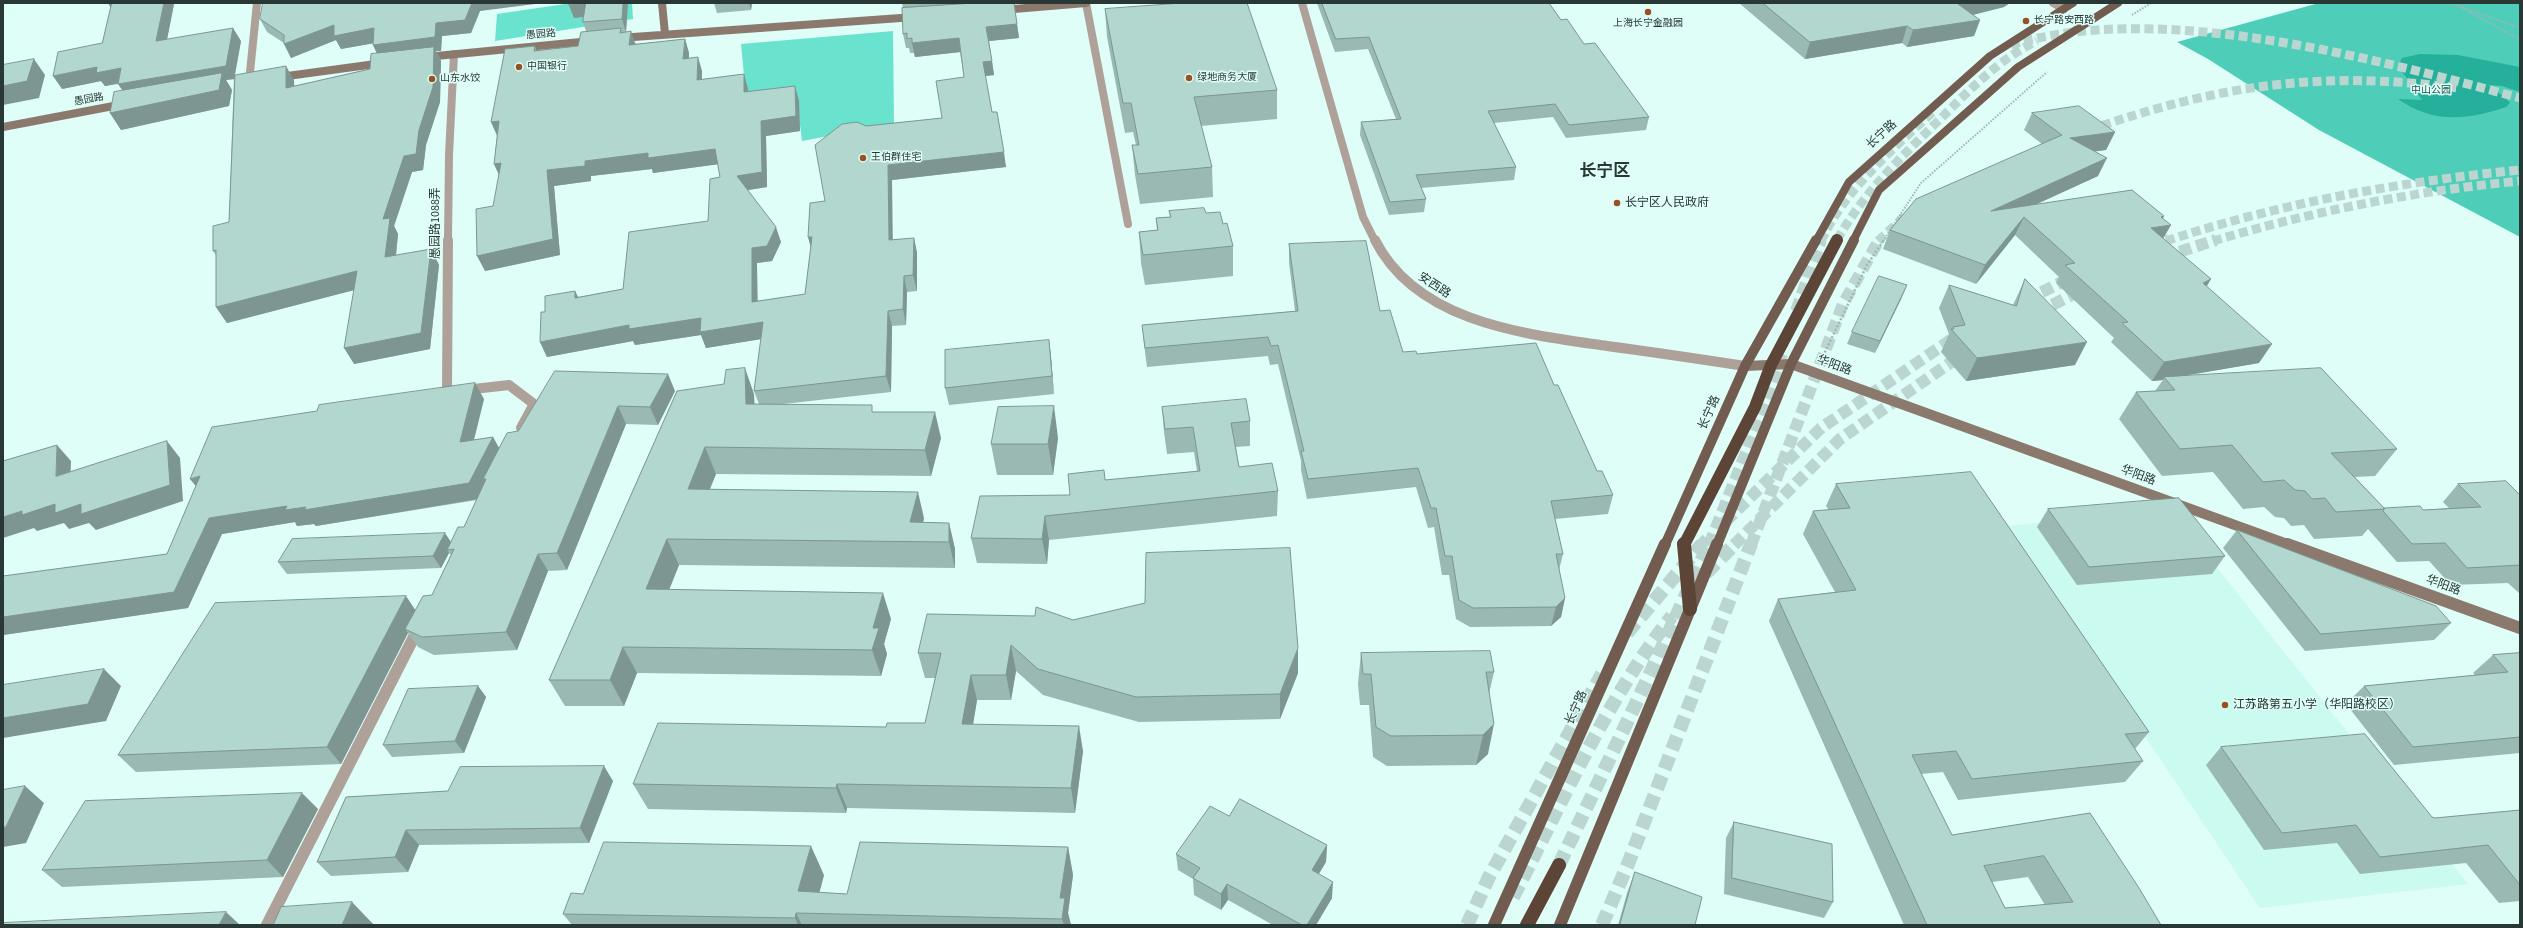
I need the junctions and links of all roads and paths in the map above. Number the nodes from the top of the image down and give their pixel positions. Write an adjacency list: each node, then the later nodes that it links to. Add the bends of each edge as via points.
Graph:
1 (257, 3): 26 (street)
2 (662, 3): 17 (main road)
3 (1086, 3): 10 (main road); 30 (street)
4 (1302, 3): 34 (street, 安西路, via 1363,217 1382,257 1401,278 1424,296 1449,310 1478,321 1563,340)
5 (2053, 3): 12 (street)
6 (2073, 3): 12 (main road, 长宁路)
7 (2118, 3): 32 (main road, via 2018,67 1879,190)
8 (2150, 3): 14 (path)
9 (2450, 3): 11 (path)
10 (1038, 5): 13 (main road)
11 (2459, 6): 16 (path); 20 (path)
12 (2064, 9): 34 (main road, 长宁路, via 1990,56 1849,182)
13 (994, 10)
14 (2131, 15)
15 (926, 16): 17 (main road)
16 (2520, 28)
17 (665, 34): 18 (main road)
18 (609, 39)
19 (601, 40): 21 (main road, 愚园路)
20 (2520, 40)
21 (454, 54): 22 (main road, 愚园路); 36 (street, 愚园路1088弄, via 449,156 447,392 509,386 534,404)
22 (416, 59)
23 (393, 62): 25 (main road)
24 (2047, 71): 35 (path, via 1921,183 1867,265)
25 (271, 78)
26 (253, 81): 27 (main road)
27 (241, 83)
28 (133, 102): 29 (main road, 愚园路)
29 (3, 127)
30 (1128, 224)
31 (1837, 240): 33 (highway)
32 (1791, 364): 33 (main road, 华阳路); 35 (main road, 华阳路); 37 (main road)
33 (1771, 365): 34 (main road, 华阳路); 37 (highway, via 1755,407 1684,543)
34 (1746, 366): 42 (main road, 长宁路)
35 (1815, 372): 39 (main road, 华阳路)
36 (516, 439)
37 (1690, 609): 44 (main road)
38 (422, 622): 41 (street)
39 (2520, 628)
40 (1559, 865): 43 (highway)
41 (267, 925)
42 (1494, 925)
43 (1527, 925)
44 (1560, 925)

